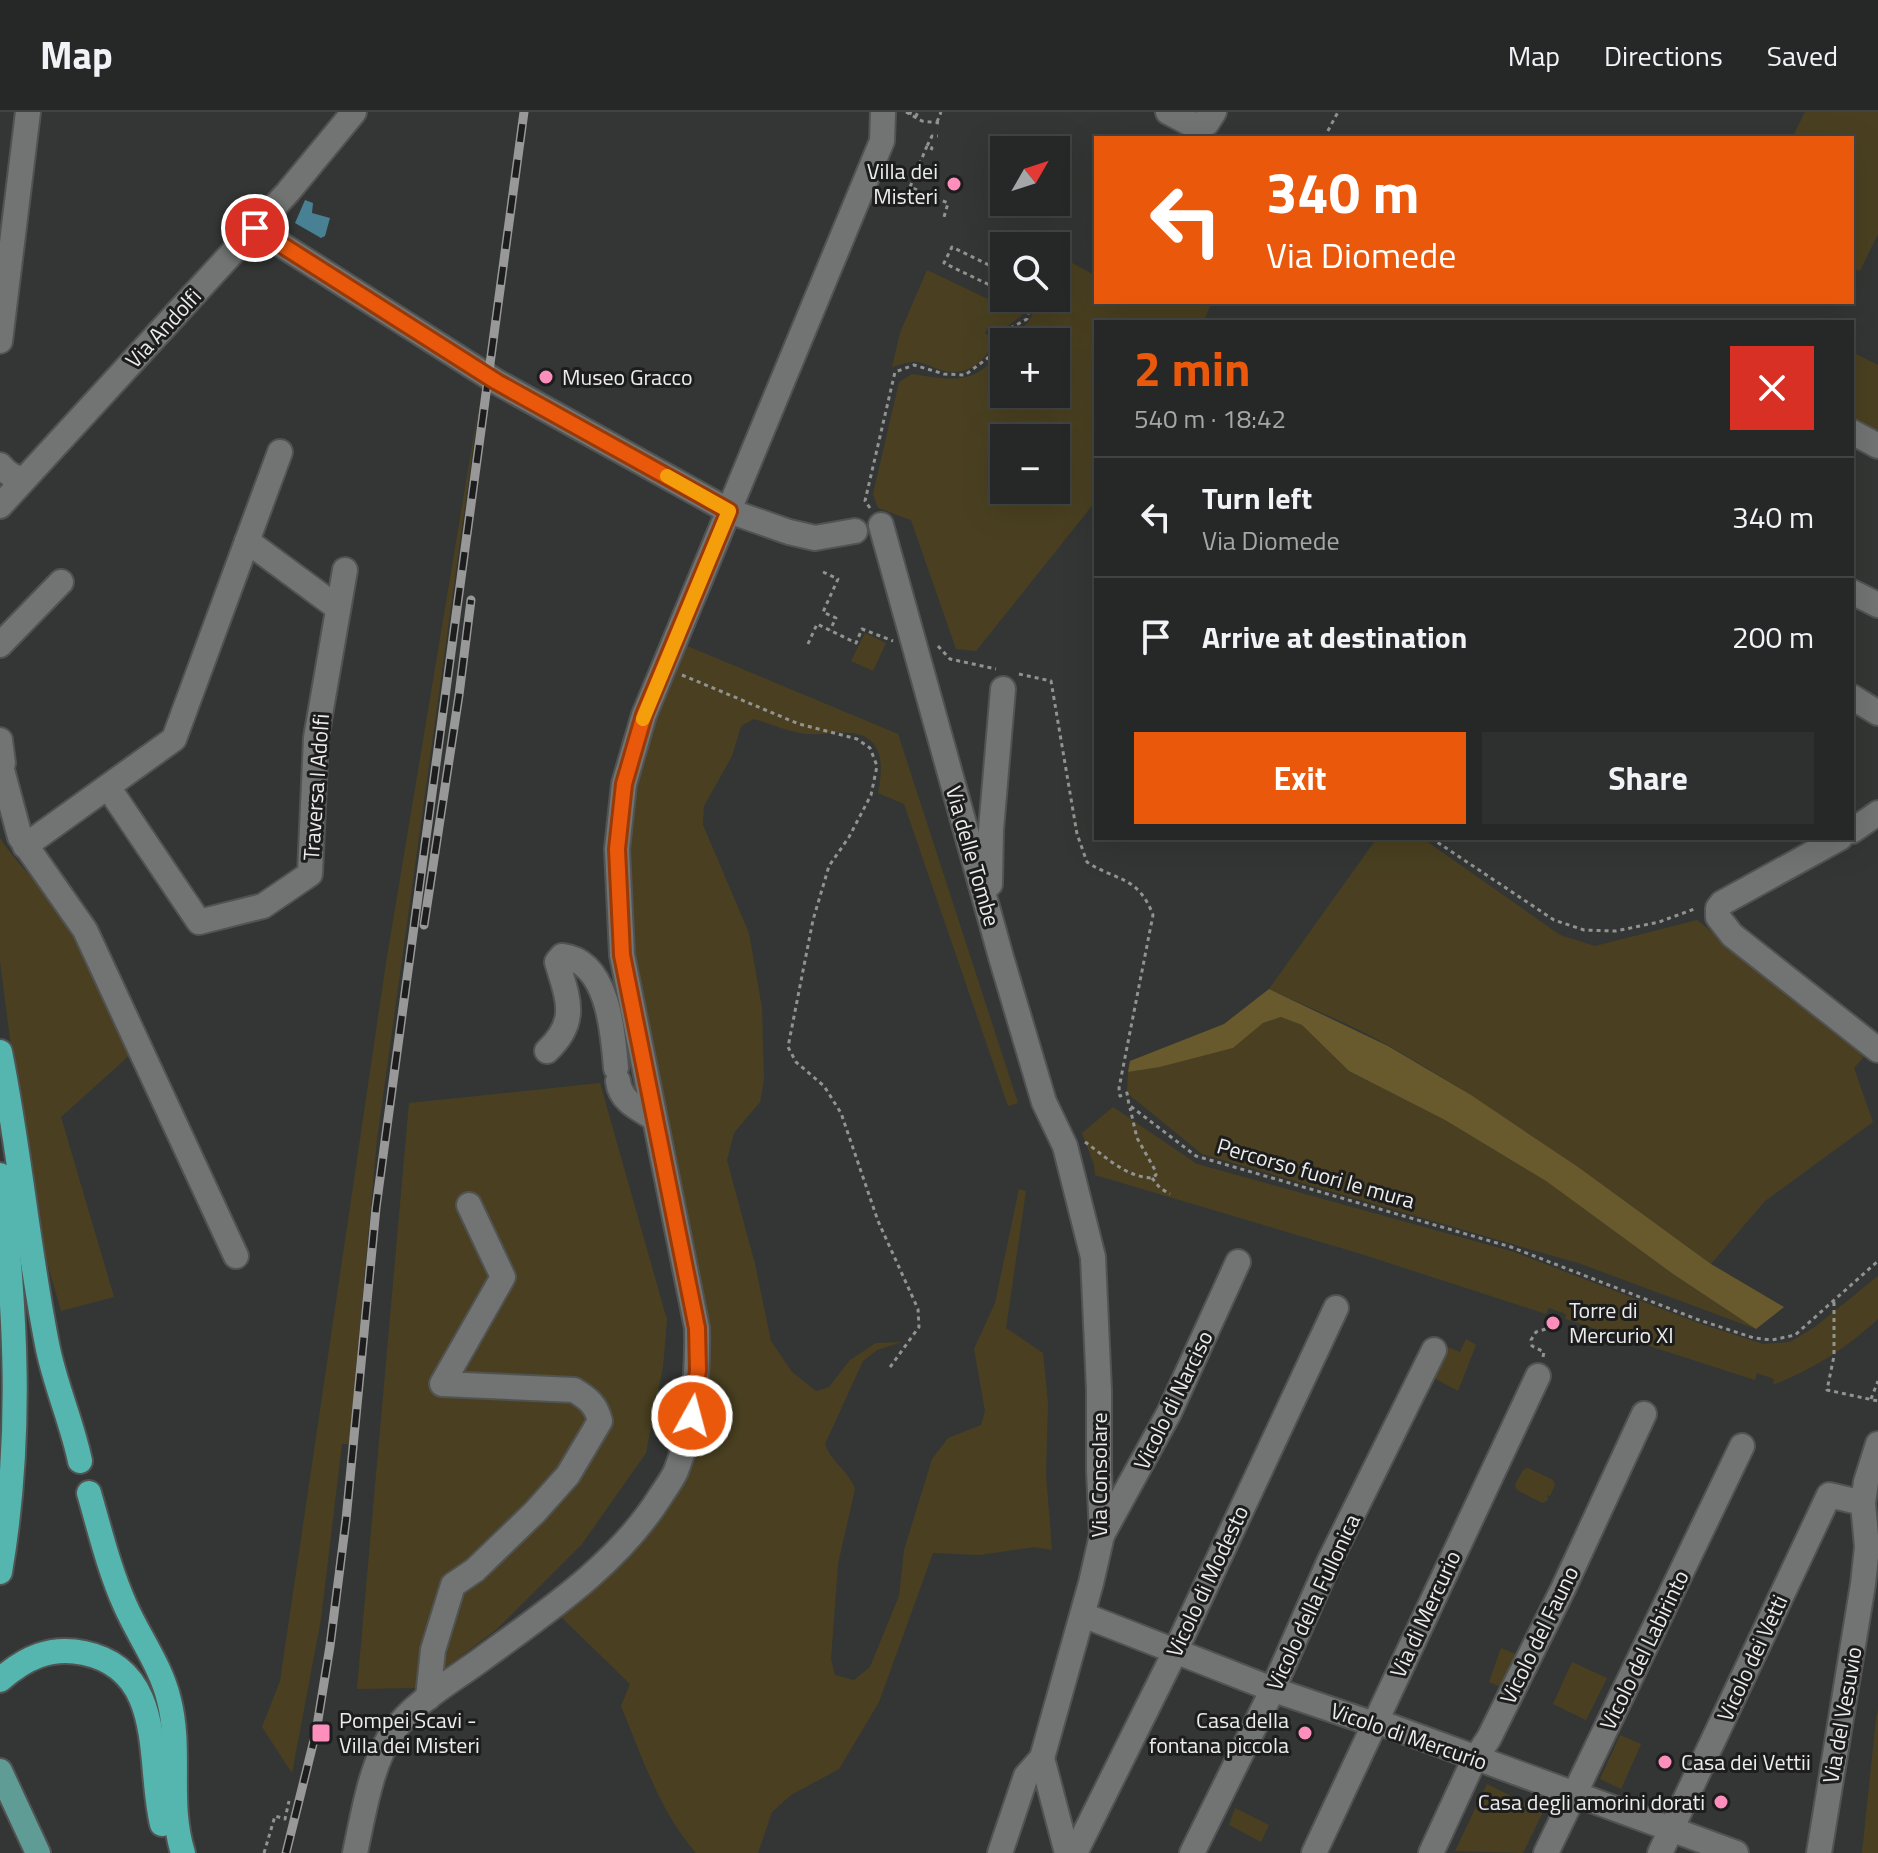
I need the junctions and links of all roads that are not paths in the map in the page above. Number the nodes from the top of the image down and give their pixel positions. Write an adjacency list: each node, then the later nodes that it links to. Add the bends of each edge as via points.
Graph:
1 (28, 112): 7 (street)
2 (354, 112): 6 (street, Via Andolfi)
3 (1168, 112): 4 (street, via 1193,125 1207,123)
4 (1214, 112)
5 (901, 113): 14 (street, via 882,141)
6 (255, 228): 12 (street, Via Andolfi); 14 (street, via 497,382)
7 (0, 341)
8 (1854, 433): 9 (street)
9 (1878, 446)
10 (280, 452): 15 (street)
11 (0, 465): 12 (street)
12 (25, 478): 13 (street, Via Andolfi)
13 (0, 506)
14 (729, 511): 32 (street, Via delle Tombe, via 815,538 867,522); 36 (street, via 644,715 624,784 617,849 622,955)
15 (247, 541): 20 (street); 27 (street, via 174,739)
16 (345, 570): 20 (street, Traversa I Adolfi)
17 (61, 582): 21 (street)
18 (1854, 593): 19 (street)
19 (1878, 605)
20 (338, 608): 27 (street, Traversa I Adolfi, via 316,738 310,874 263,906 199,922)
21 (0, 645)
22 (1006, 677): 32 (street)
23 (1854, 698): 24 (street)
24 (1878, 713)
25 (0, 740): 26 (street)
26 (1, 772): 31 (street)
27 (108, 787): 31 (street)
28 (1878, 813): 29 (street)
29 (1854, 830)
30 (1836, 840): 33 (street, via 1722,903 1718,917 1732,935)
31 (25, 846): 40 (street, via 85,930)
32 (989, 911): 38 (street, Via delle Tombe, via 1044,1102 1065,1146)
33 (1878, 1050)
34 (547, 1051): 36 (street, via 561,1037 569,1004 557,962 562,956 573,957 595,978 605,1004 618,1089)
35 (0, 1052): 48 (highway, via 48,1349)
36 (654, 1118): 57 (street, via 697,1328 692,1416 675,1473 615,1555)
37 (0, 1175): 52 (highway, via 13,1309 16,1431)
38 (1075, 1184): 51 (street, Via Consolare, via 1093,1257)
39 (469, 1205): 57 (street, via 503,1277 442,1384 574,1390 589,1399 600,1421 568,1475 543,1503 453,1585 433,1650)
40 (236, 1256)
41 (1238, 1262): 51 (street, Vicolo di Narciso, via 1169,1413)
42 (1336, 1308): 54 (street, Vicolo di Modesto)
43 (1434, 1350): 56 (street, Vicolo della Fullonica)
44 (1538, 1376): 58 (street, Via di Mercurio)
45 (1644, 1414): 60 (street, Vicolo del Fauno, via 1563,1589)
46 (1878, 1444): 49 (street)
47 (1742, 1446): 62 (street, Vicolo del Labirinto)
48 (80, 1461)
49 (1865, 1492): 63 (street, Vicolo dei Vetti, via 1829,1495); 77 (street, Via del Vesuvio, via 1867,1547 1860,1608)
50 (89, 1493): 66 (highway, via 106,1556 169,1699 173,1803)
51 (1102, 1535): 53 (street, Via Consolare)
52 (0, 1572)
53 (1083, 1615): 54 (street, Vicolo di Mercurio); 59 (street, Via Consolare)
54 (1175, 1651): 56 (street, Vicolo di Mercurio); 70 (street, Vicolo di Modesto)
55 (0, 1680): 65 (highway, via 20,1662 46,1652 72,1651 111,1663 139,1692 152,1729 159,1811)
56 (1273, 1689): 58 (street, Vicolo di Mercurio); 71 (street, Vicolo della Fullonica)
57 (428, 1698): 67 (street, via 382,1750)
58 (1375, 1723): 60 (street, Vicolo di Mercurio); 72 (street, Via di Mercurio)
59 (1042, 1758): 68 (street, via 1026,1776); 69 (street)
60 (1476, 1758): 62 (street, Vicolo di Mercurio); 73 (street, Vicolo del Fauno)
61 (0, 1771): 64 (main road)
62 (1574, 1794): 63 (street, Vicolo di Mercurio); 74 (street, Vicolo del Labirinto)
63 (1671, 1829): 75 (street, Vicolo dei Vetti); 76 (street, Vicolo di Mercurio)
64 (38, 1853)
65 (170, 1853)
66 (183, 1853)
67 (355, 1853)
68 (1000, 1853)
69 (1067, 1853)
70 (1075, 1853)
71 (1192, 1853)
72 (1314, 1853)
73 (1431, 1853)
74 (1546, 1853)
75 (1660, 1853)
76 (1736, 1853)
77 (1819, 1853)

